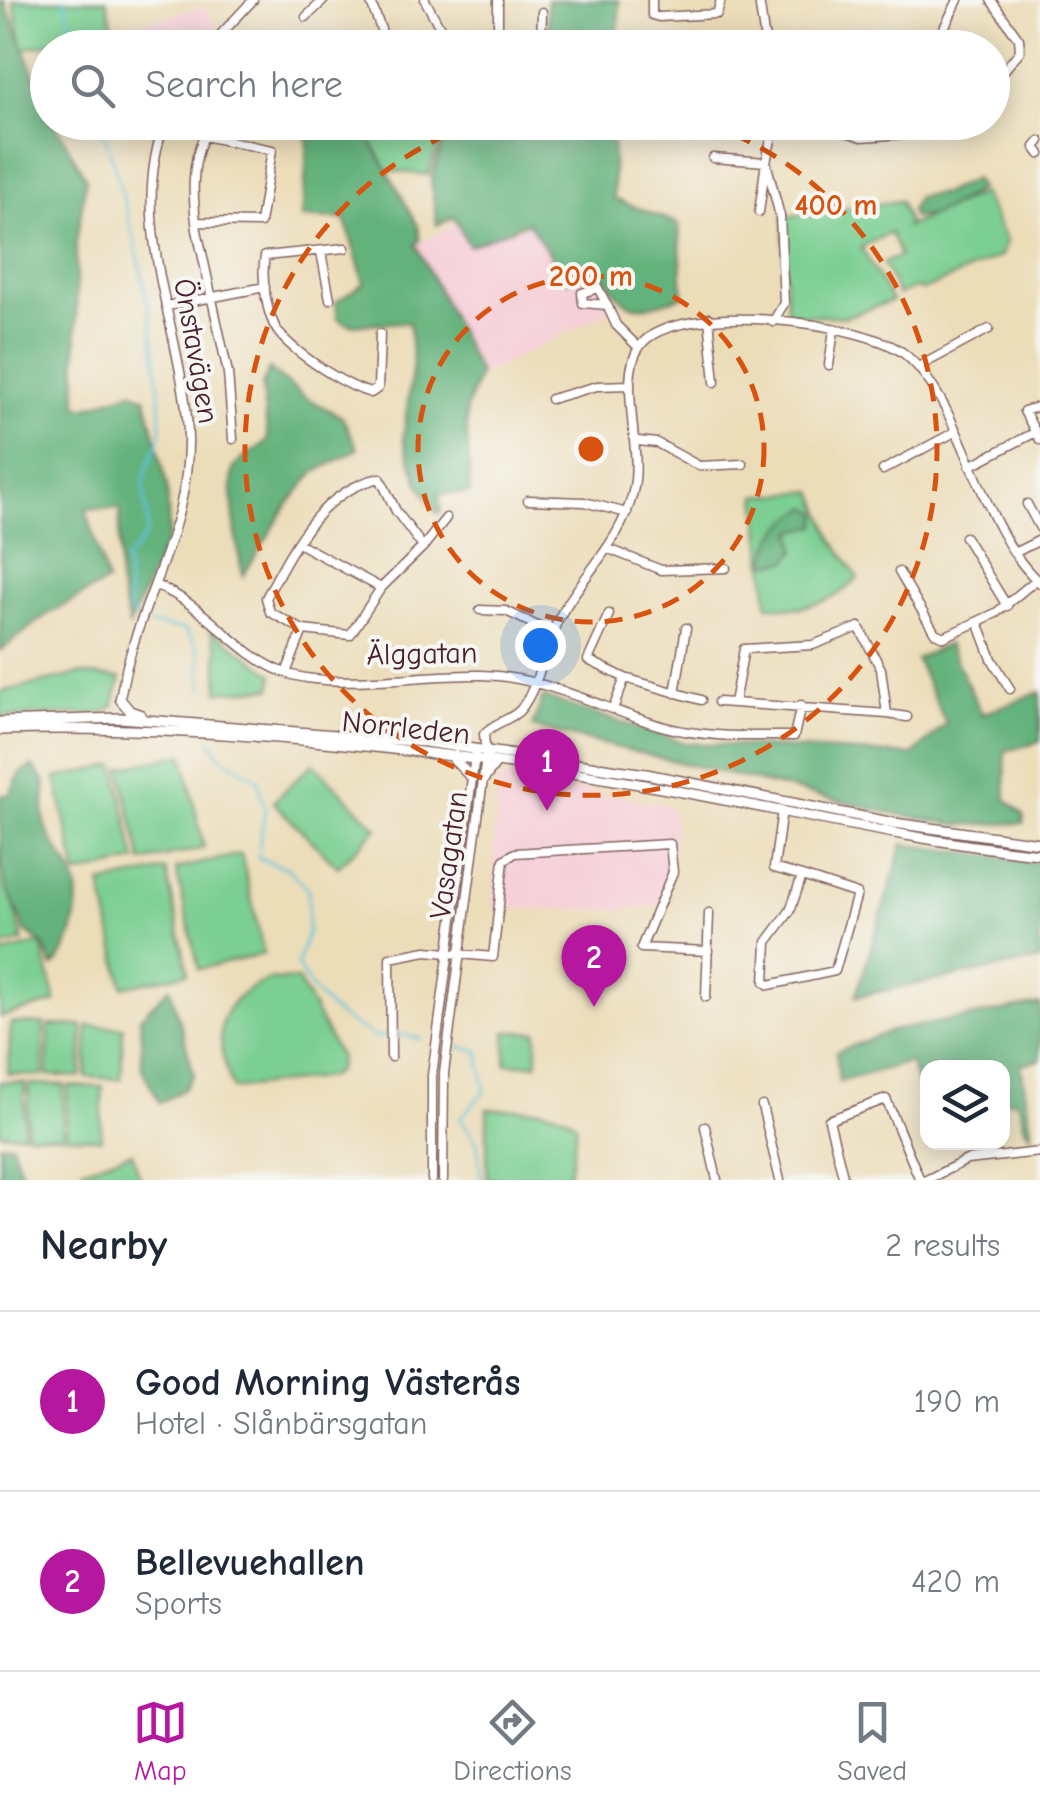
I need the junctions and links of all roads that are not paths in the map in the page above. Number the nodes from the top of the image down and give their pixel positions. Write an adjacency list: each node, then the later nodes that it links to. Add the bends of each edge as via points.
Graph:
1 (254, 0): 13 (street)
2 (324, 0): 12 (street)
3 (370, 0): 14 (street)
4 (425, 0): 15 (street)
5 (498, 0): 16 (street)
6 (652, 0): 7 (street, via 652,15 660,17 716,14)
7 (722, 0)
8 (759, 0): 18 (street)
9 (958, 0): 19 (street)
10 (991, 0): 20 (street, via 1019,39 1020,51)
11 (542, 12): 17 (street)
12 (306, 18)
13 (225, 30)
14 (381, 30)
15 (441, 30)
16 (498, 30)
17 (542, 30)
18 (763, 30)
19 (943, 30)
20 (1010, 63)
21 (159, 140): 37 (street, Önstavägen, via 151,201)
22 (203, 140): 30 (street, via 194,176)
23 (223, 140): 30 (street, via 272,150 260,223)
24 (772, 140): 28 (street)
25 (1040, 141): 26 (street)
26 (1040, 154)
27 (713, 158): 28 (street)
28 (766, 162): 29 (street); 39 (street, via 780,223 783,309)
29 (759, 212)
30 (196, 222): 34 (street)
31 (345, 248): 32 (street)
32 (322, 252): 33 (street, via 265,256); 35 (street)
33 (266, 287): 34 (street); 42 (street, via 281,335 356,389 378,388)
34 (211, 297): 37 (street); 52 (street, via 228,373)
35 (330, 299)
36 (607, 304): 43 (street)
37 (167, 306): 71 (street, Önstavägen, via 184,387 188,456 178,528)
38 (709, 318): 39 (street); 43 (street, via 660,329); 46 (street)
39 (773, 322): 41 (street)
40 (989, 329): 45 (street)
41 (834, 330): 44 (street); 45 (street, via 881,340)
42 (380, 334)
43 (638, 348): 47 (street)
44 (829, 365)
45 (918, 367): 50 (street)
46 (715, 382)
47 (630, 385): 48 (street); 53 (street, Vasagatan)
48 (551, 398)
49 (1040, 406): 51 (street, via 1024,411)
50 (954, 433): 55 (street); 56 (street)
51 (1037, 436): 55 (street)
52 (233, 439)
53 (638, 441): 54 (street, via 658,442 700,466); 59 (street, Vasagatan)
54 (743, 464)
55 (970, 466): 67 (street)
56 (883, 470)
57 (528, 500): 59 (street, via 584,502)
58 (1027, 504): 61 (street)
59 (627, 513): 66 (street, Vasagatan)
60 (446, 518): 65 (street)
61 (1040, 528)
62 (965, 537): 73 (street)
63 (1040, 540): 67 (street)
64 (298, 543): 65 (street, via 318,512 380,478); 72 (street); 78 (street, via 265,605)
65 (423, 547): 72 (street)
66 (608, 548): 68 (street, via 653,569); 79 (street, Vasagatan)
67 (1014, 554): 70 (street)
68 (726, 568)
69 (899, 572): 76 (street, via 934,633 946,636)
70 (1038, 582): 73 (street)
71 (158, 586): 80 (street, Älggatan); 85 (street, Önstavägen)
72 (382, 588): 78 (street, via 350,636)
73 (1007, 606): 76 (street)
74 (480, 610): 79 (street, via 506,611)
75 (609, 614): 81 (street, via 587,657)
76 (978, 622): 83 (street)
77 (686, 628): 84 (street)
78 (303, 630): 80 (street)
79 (552, 633): 82 (street, Vasagatan)
80 (286, 673): 82 (street, Älggatan, via 314,680 488,675)
81 (626, 678): 84 (street); 90 (street)
82 (532, 681): 90 (street, Älggatan); 98 (street, Vasagatan, via 521,709 490,727)
83 (1010, 689)
84 (675, 693): 86 (street)
85 (120, 699): 93 (main road); 94 (main road, via 130,711); 96 (main road)
86 (701, 700)
87 (718, 702): 88 (street)
88 (734, 702): 89 (street); 91 (street, via 744,649 812,644 859,627 882,669)
89 (800, 706): 90 (street, Älggatan, via 794,736 689,732); 91 (street)
90 (612, 709)
91 (887, 714): 92 (street)
92 (907, 717)
93 (103, 718): 95 (main road, Norrleden); 96 (main road, Norrleden)
94 (158, 720): 96 (main road, Norrleden); 98 (main road, Norrleden)
95 (0, 722)
96 (120, 724): 97 (main road, Norrleden); 99 (main road, Norrleden)
97 (0, 730)
98 (482, 749): 100 (street, Vasagatan); 103 (main road, Norrleden)
99 (448, 756): 100 (main road, Norrleden); 101 (main road)
100 (485, 762): 101 (street, Vasagatan); 102 (main road); 103 (main road, Norrleden)
101 (471, 777): 109 (street, Vasagatan)
102 (483, 780): 110 (street, Vasagatan)
103 (782, 806): 104 (main road, Norrleden); 105 (main road, Norrleden, via 921,840); 106 (street, via 774,868)
104 (1040, 843)
105 (1040, 854)
106 (802, 876): 106 (street, via 765,948 769,985 835,971 857,894)
107 (709, 913): 108 (street)
108 (708, 951): 110 (street, via 641,948 672,872 670,844 510,854 493,957); 111 (street)
109 (447, 956): 110 (street); 112 (street, Vasagatan, via 390,958); 116 (street, Vasagatan, via 432,1075)
110 (458, 956): 117 (street, Vasagatan, via 444,1073)
111 (706, 996)
112 (390, 1057)
113 (762, 1106): 119 (street)
114 (705, 1128): 118 (street)
115 (1040, 1152): 121 (street, via 967,1160)
116 (432, 1180)
117 (443, 1180)
118 (717, 1180)
119 (780, 1180)
120 (844, 1180): 121 (street, via 830,1120 886,1099)
121 (923, 1180)

